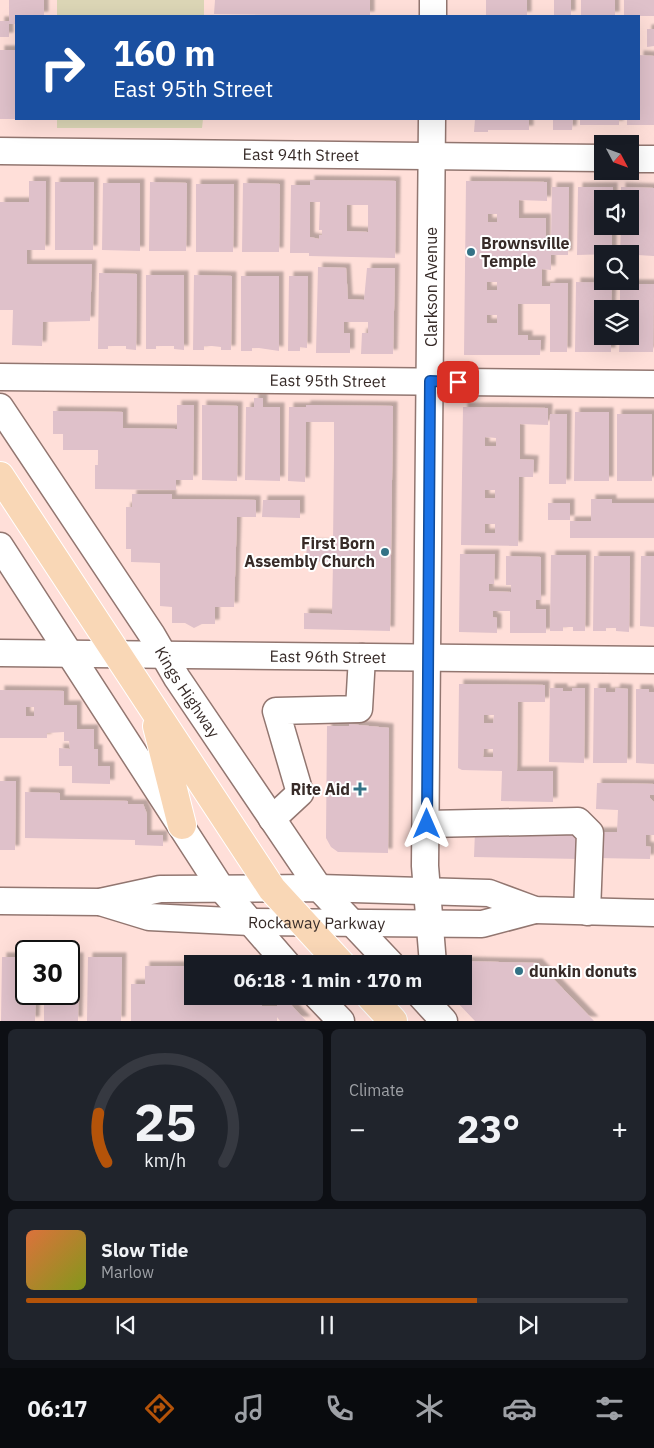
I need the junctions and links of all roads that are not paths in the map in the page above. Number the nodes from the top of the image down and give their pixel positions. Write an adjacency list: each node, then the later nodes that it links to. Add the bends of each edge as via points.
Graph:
1 (433, 0): 2 (street)
2 (433, 15)
3 (432, 120): 5 (street, Clarkson Avenue)
4 (0, 151): 5 (street, East 94th Street)
5 (432, 156): 6 (street, East 94th Street); 10 (street, Clarkson Avenue)
6 (594, 158)
7 (639, 159): 8 (street)
8 (654, 159)
9 (0, 377): 10 (street, East 95th Street)
10 (430, 381): 11 (street, East 95th Street); 20 (street, Clarkson Avenue)
11 (654, 384)
12 (0, 407): 18 (street, Kings Highway)
13 (0, 476): 17 (main road)
14 (0, 546): 16 (street)
15 (0, 653): 16 (street, East 96th Street)
16 (70, 654): 17 (street, East 96th Street); 25 (street)
17 (118, 654): 18 (street, East 96th Street); 22 (main road)
18 (163, 655): 19 (street, East 96th Street); 23 (street, Kings Highway)
19 (362, 657): 20 (street, East 96th Street); 23 (street, via 359,708 276,711 300,793)
20 (428, 658): 21 (street, East 96th Street); 24 (street, Clarkson Avenue)
21 (654, 660)
22 (152, 706): 25 (main road); 28 (main road)
23 (272, 819): 27 (street, Kings Highway)
24 (427, 824): 29 (street, Clarkson Avenue); 33 (street, via 578,821 590,834)
25 (182, 825): 26 (street)
26 (221, 888): 28 (street, Rockaway Parkway); 31 (street, Rockaway Parkway, via 160,889); 35 (street)
27 (319, 888): 28 (street, Rockaway Parkway); 29 (street, Rockaway Parkway); 37 (street, Kings Highway)
28 (272, 889): 36 (main road)
29 (426, 891): 32 (street, Rockaway Parkway, via 489,893); 38 (street, Clarkson Avenue)
30 (0, 902): 31 (street, Rockaway Parkway)
31 (100, 902): 35 (street, Rockaway Parkway, via 149,918)
32 (535, 910): 33 (street, Rockaway Parkway); 38 (street, Rockaway Parkway, via 482,924)
33 (587, 912): 34 (street, Rockaway Parkway)
34 (654, 913)
35 (250, 922): 36 (street, Rockaway Parkway); 39 (street)
36 (303, 922): 37 (street, Rockaway Parkway); 40 (main road)
37 (352, 922): 38 (street, Rockaway Parkway); 41 (street, Kings Highway)
38 (430, 923): 42 (street, Clarkson Avenue)
39 (278, 955)
40 (333, 955)
41 (383, 955)
42 (432, 955)
43 (326, 1005): 45 (street)
44 (379, 1005): 46 (main road)
45 (341, 1020)
46 (393, 1020)

